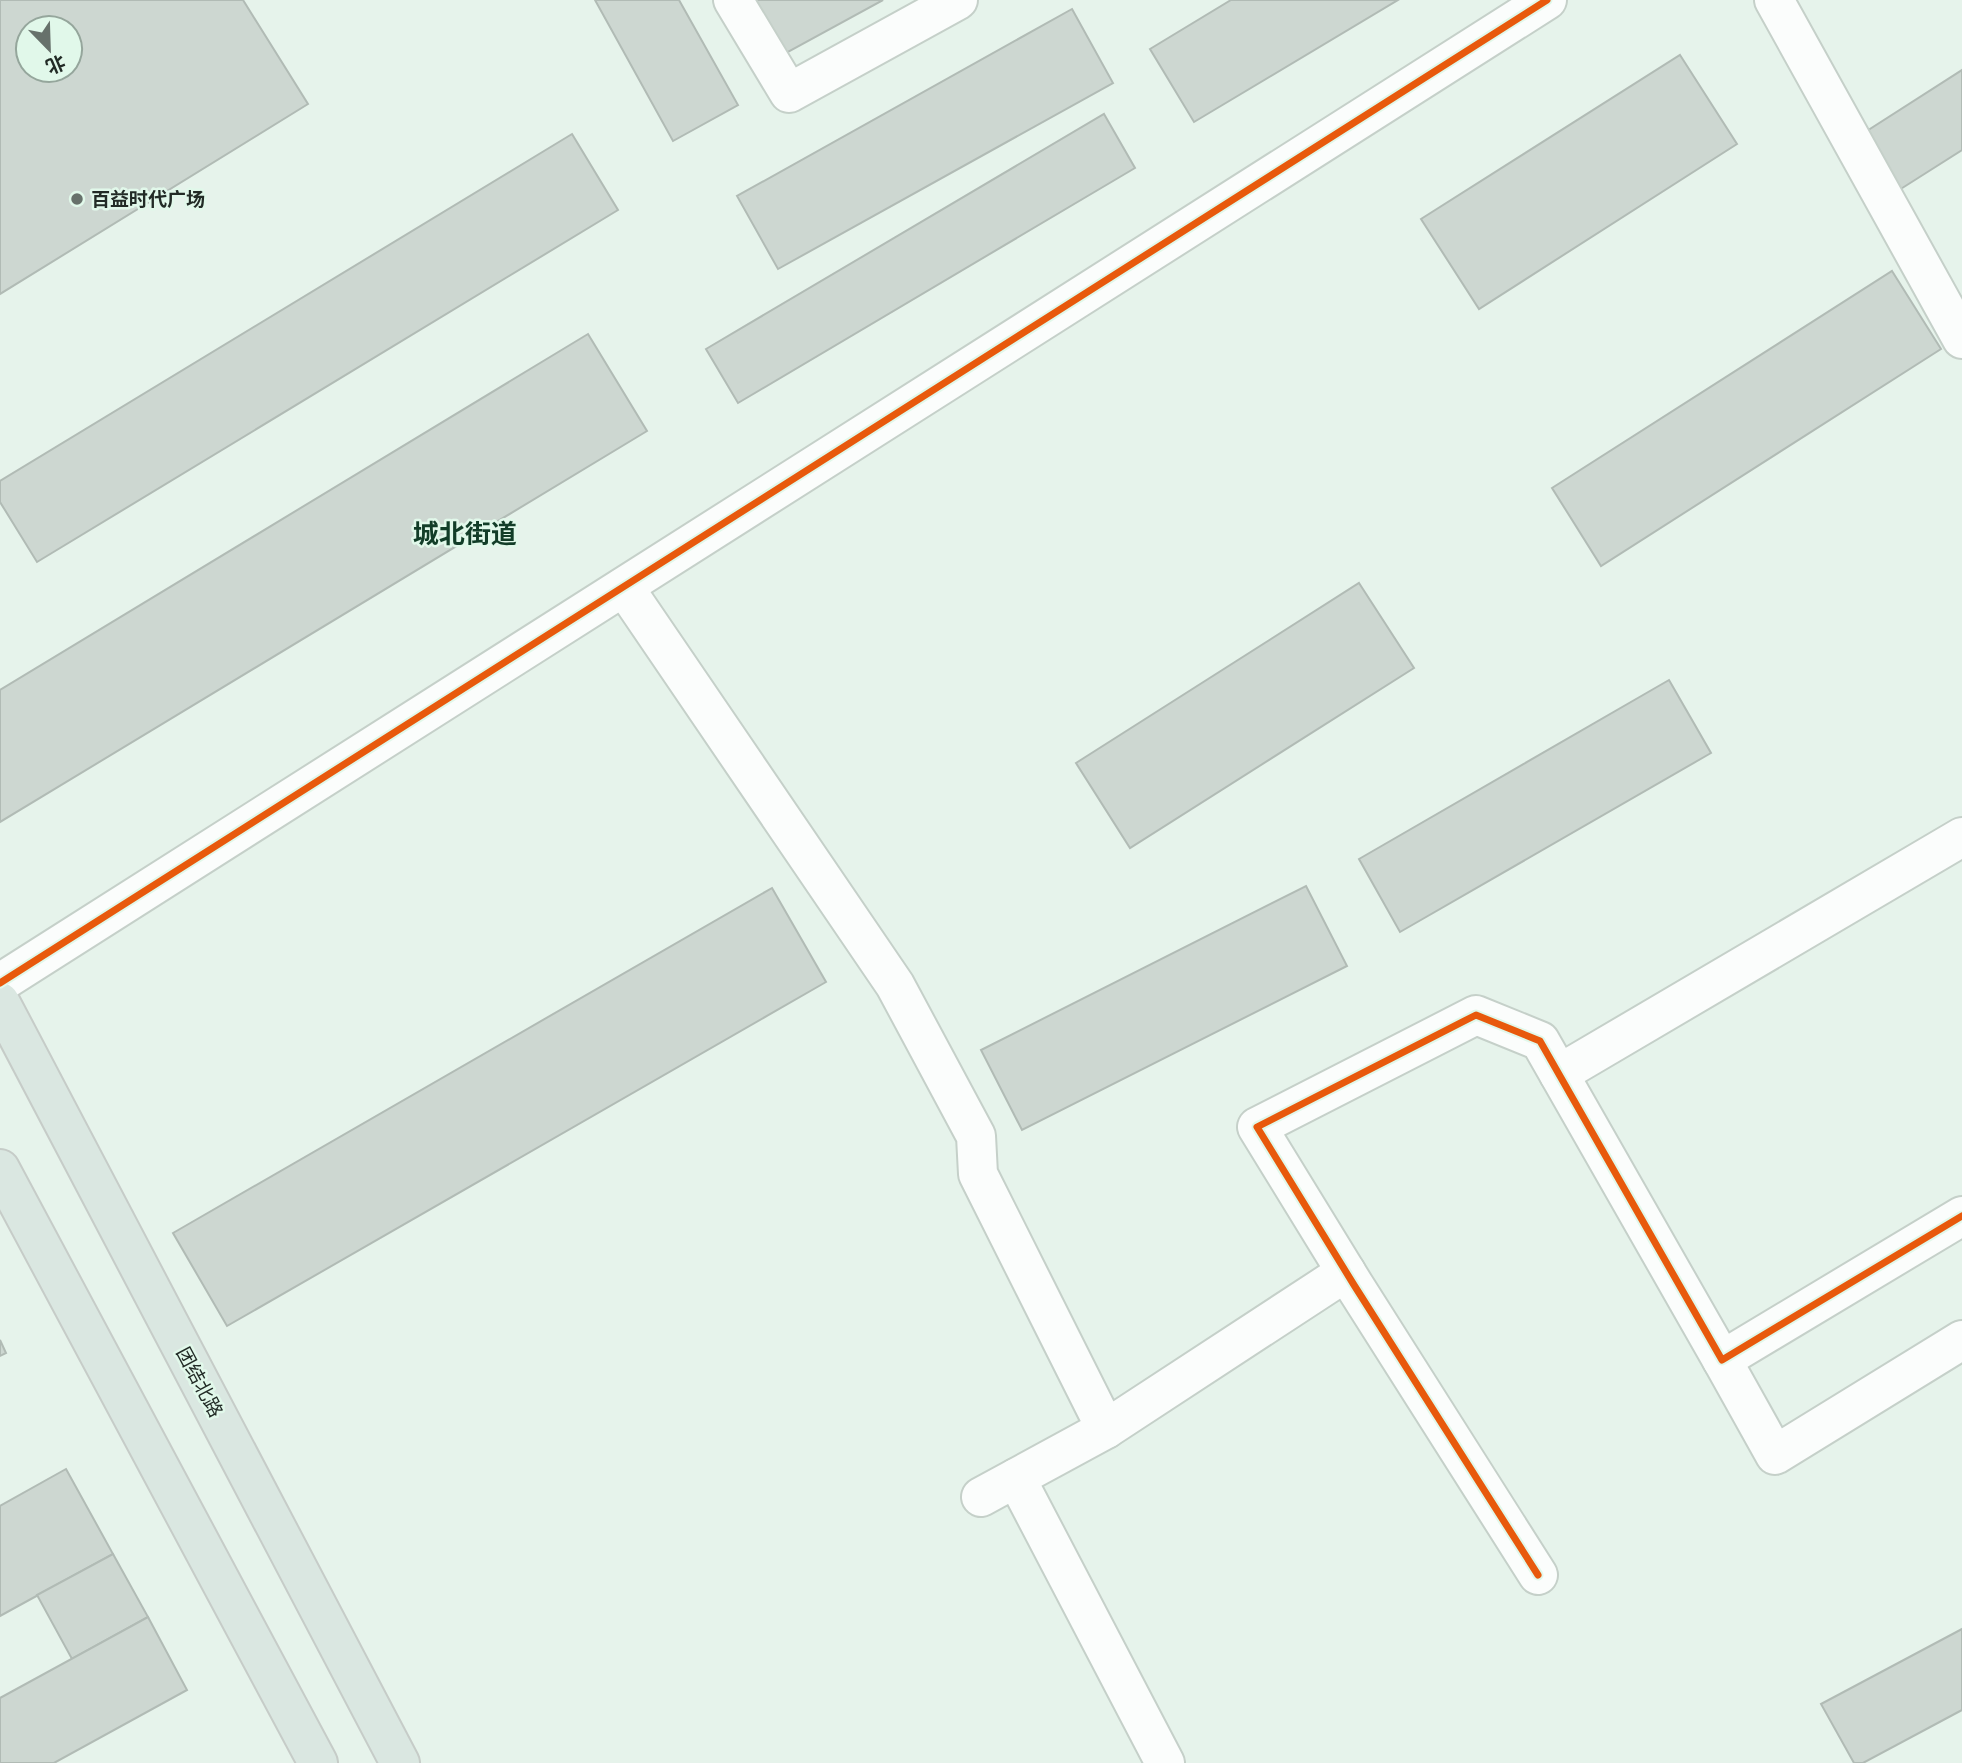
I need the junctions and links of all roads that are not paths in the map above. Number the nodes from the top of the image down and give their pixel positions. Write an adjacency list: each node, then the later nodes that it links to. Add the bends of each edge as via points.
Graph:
1 (733, 0): 2 (street, via 789,93)
2 (958, 0)
3 (1547, 0): 6 (street)
4 (1774, 0): 5 (street)
5 (1962, 339)
6 (624, 587): 8 (street); 16 (street, via 895,985 976,1136 978,1174)
7 (1962, 837): 10 (street)
8 (0, 983)
9 (0, 1002): 21 (main road, 团结北路)
10 (1559, 1074): 13 (street, via 1540,1041 1475,1015 1257,1127); 15 (street)
11 (0, 1169): 20 (main road)
12 (1962, 1216): 15 (street)
13 (1346, 1272): 16 (street); 19 (street)
14 (1962, 1340): 15 (street, via 1775,1455)
15 (1722, 1360)
16 (1105, 1429): 17 (street)
17 (1016, 1478): 18 (street); 22 (street)
18 (981, 1497)
19 (1538, 1575)
20 (318, 1763)
21 (400, 1763)
22 (1165, 1763)

